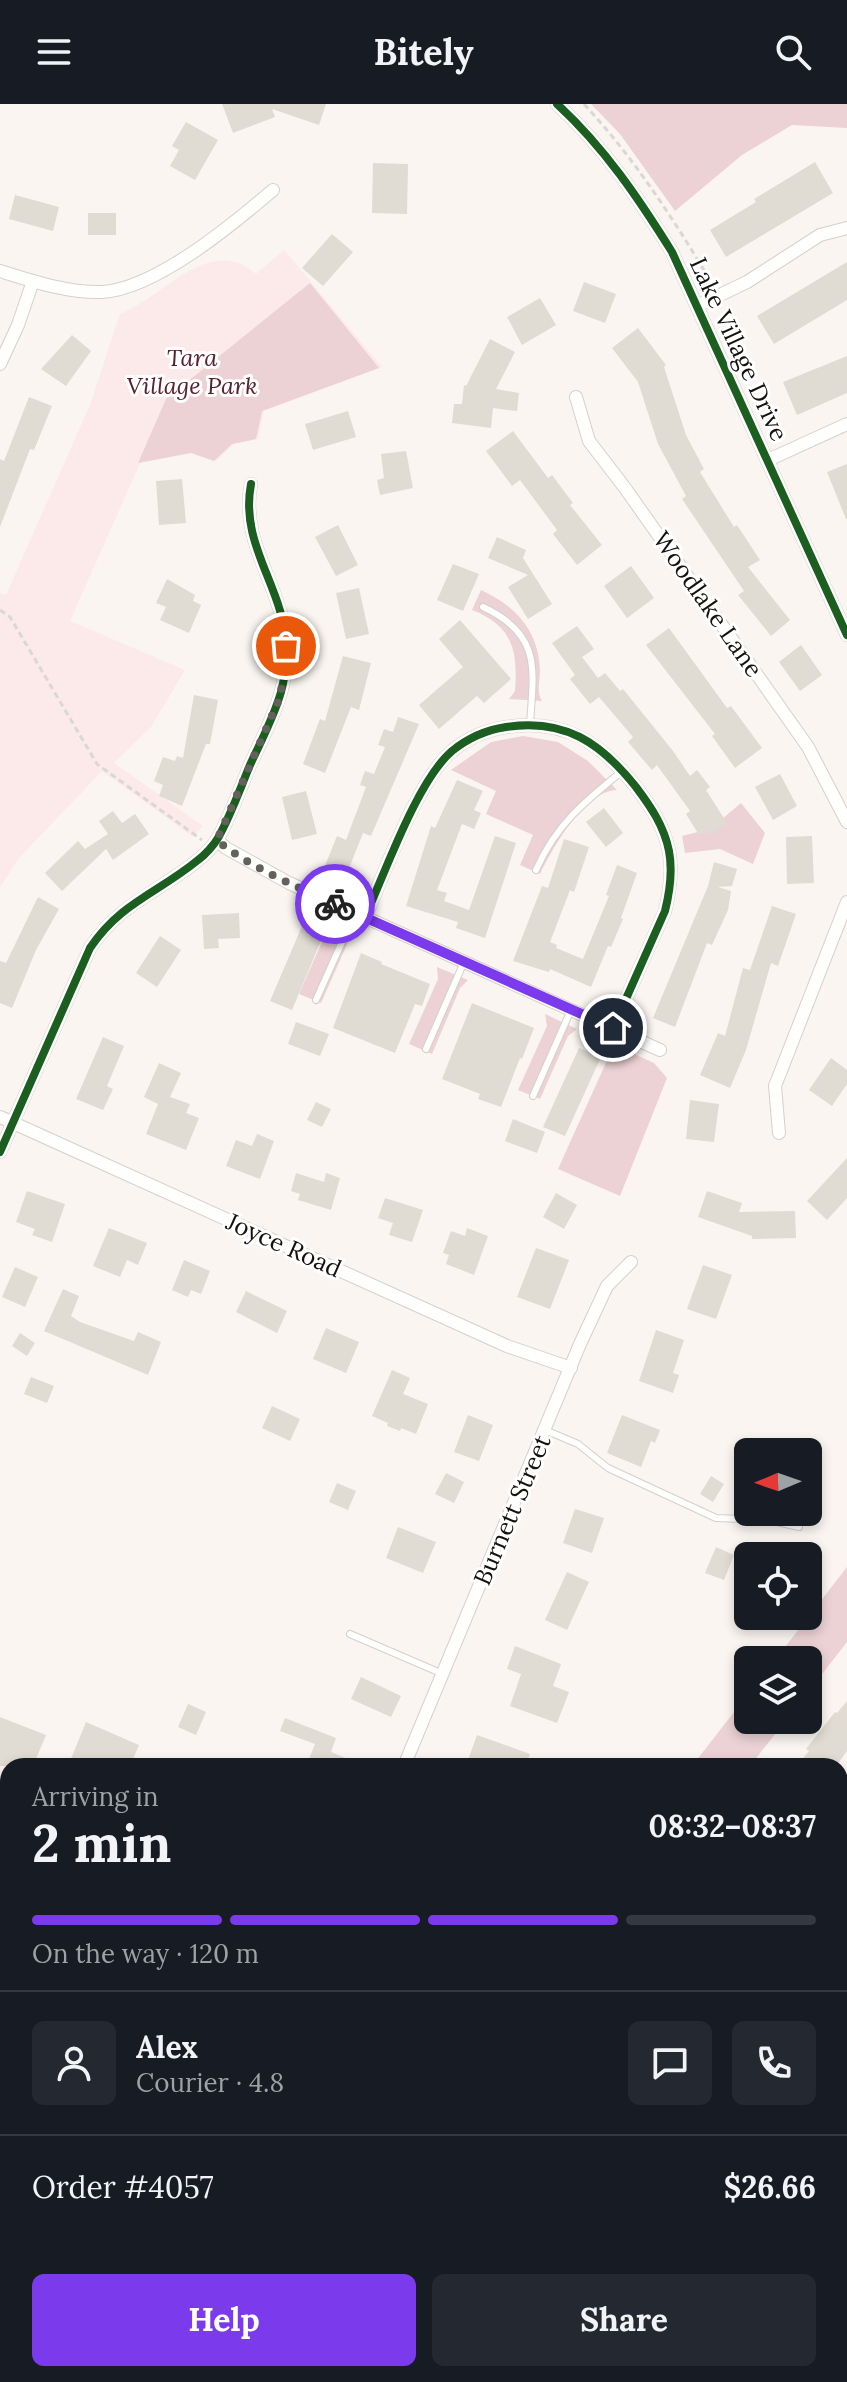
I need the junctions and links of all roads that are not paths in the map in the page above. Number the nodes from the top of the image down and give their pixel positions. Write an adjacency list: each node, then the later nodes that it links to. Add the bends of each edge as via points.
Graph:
1 (557, 104): 6 (street, Lake Village Drive, via 643,205)
2 (273, 190): 5 (street, via 164,271 135,286 100,292)
3 (847, 228): 6 (street, via 820,235 747,282)
4 (0, 271): 5 (street)
5 (33, 281): 7 (street)
6 (697, 306): 10 (street, Lake Village Drive)
7 (0, 364)
8 (576, 397): 17 (street, Woodlake Lane, via 589,441 808,747)
9 (847, 424): 10 (street)
10 (768, 460): 13 (street, Lake Village Drive)
11 (251, 484): 18 (street, via 250,527 281,613 285,674 278,702)
12 (483, 607): 15 (lane, via 504,617 527,645 533,675)
13 (842, 612): 14 (street, Lake Village Drive)
14 (847, 635)
15 (530, 723): 16 (street, via 576,734); 21 (street, via 477,735 442,761)
16 (622, 770): 19 (lane, via 565,821); 25 (street, via 660,823 671,875 665,911)
17 (845, 814)
18 (214, 843): 21 (street); 29 (street, via 199,860 127,907 100,934)
19 (536, 870)
20 (847, 902): 30 (street, via 775,1086)
21 (360, 915): 22 (street); 23 (lane)
22 (464, 962): 24 (street); 26 (lane)
23 (316, 1000)
24 (571, 1010): 25 (street); 28 (lane)
25 (613, 1028): 27 (street)
26 (426, 1049)
27 (660, 1050)
28 (533, 1096)
29 (6, 1120): 31 (street); 33 (street, Joyce Road, via 507,1346)
30 (779, 1133)
31 (0, 1152)
32 (631, 1262): 33 (street, Burnett Street, via 607,1286)
33 (571, 1368): 34 (street, Burnett Street)
34 (545, 1430): 35 (lane, via 578,1444 619,1474 716,1518); 37 (street, Burnett Street)
35 (799, 1527)
36 (350, 1634): 37 (lane)
37 (443, 1674): 38 (street, Burnett Street)
38 (407, 1758)

